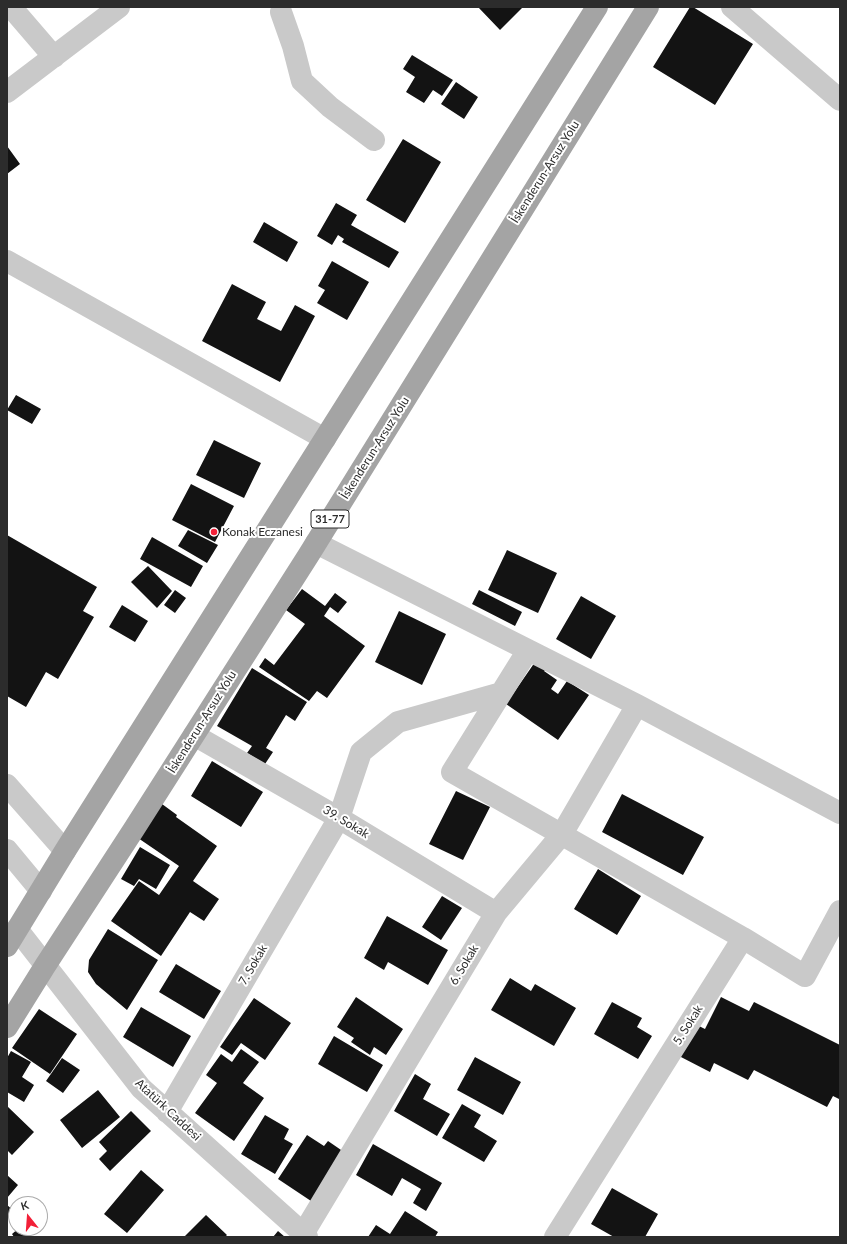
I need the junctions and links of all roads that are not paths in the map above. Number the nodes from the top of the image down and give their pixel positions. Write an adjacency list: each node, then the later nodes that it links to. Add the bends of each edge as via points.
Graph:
1 (11, 7): 7 (street)
2 (119, 7): 7 (street)
3 (598, 7): 12 (main road)
4 (648, 7): 13 (main road, İskenderun-Arsuz Yolu / 31-77)
5 (732, 7): 9 (street)
6 (282, 9): 10 (street, via 302,81 330,107)
7 (54, 57): 8 (street)
8 (7, 92)
9 (840, 100)
10 (374, 140)
11 (7, 261): 12 (street)
12 (325, 439): 23 (main road)
13 (316, 543): 14 (street); 17 (main road, İskenderun-Arsuz Yolu / 31-77)
14 (528, 650): 15 (street); 16 (street)
15 (501, 693): 20 (street, 7. Sokak, via 398,722 361,752); 21 (street, via 452,772)
16 (637, 705): 19 (street); 21 (street, 6. Sokak)
17 (194, 735): 20 (street, 39. Sokak); 29 (main road, İskenderun-Arsuz Yolu / 31-77)
18 (7, 785): 23 (street)
19 (840, 813)
20 (339, 818): 26 (street, 39. Sokak); 31 (street, 7. Sokak)
21 (562, 834): 26 (street, 6. Sokak); 28 (street)
22 (7, 850): 24 (street)
23 (65, 851): 24 (main road)
24 (41, 891): 27 (main road)
25 (840, 911): 28 (street, via 805,976)
26 (496, 913): 32 (street, 6. Sokak)
27 (12, 938): 29 (street, Atatürk Caddesi)
28 (743, 938): 33 (street, 5. Sokak)
29 (45, 966): 30 (main road, İskenderun-Arsuz Yolu / 31-77); 31 (street, Atatürk Caddesi, via 141,1088)
30 (7, 1028)
31 (167, 1112): 32 (street, Atatürk Caddesi)
32 (305, 1236)
33 (555, 1237)

